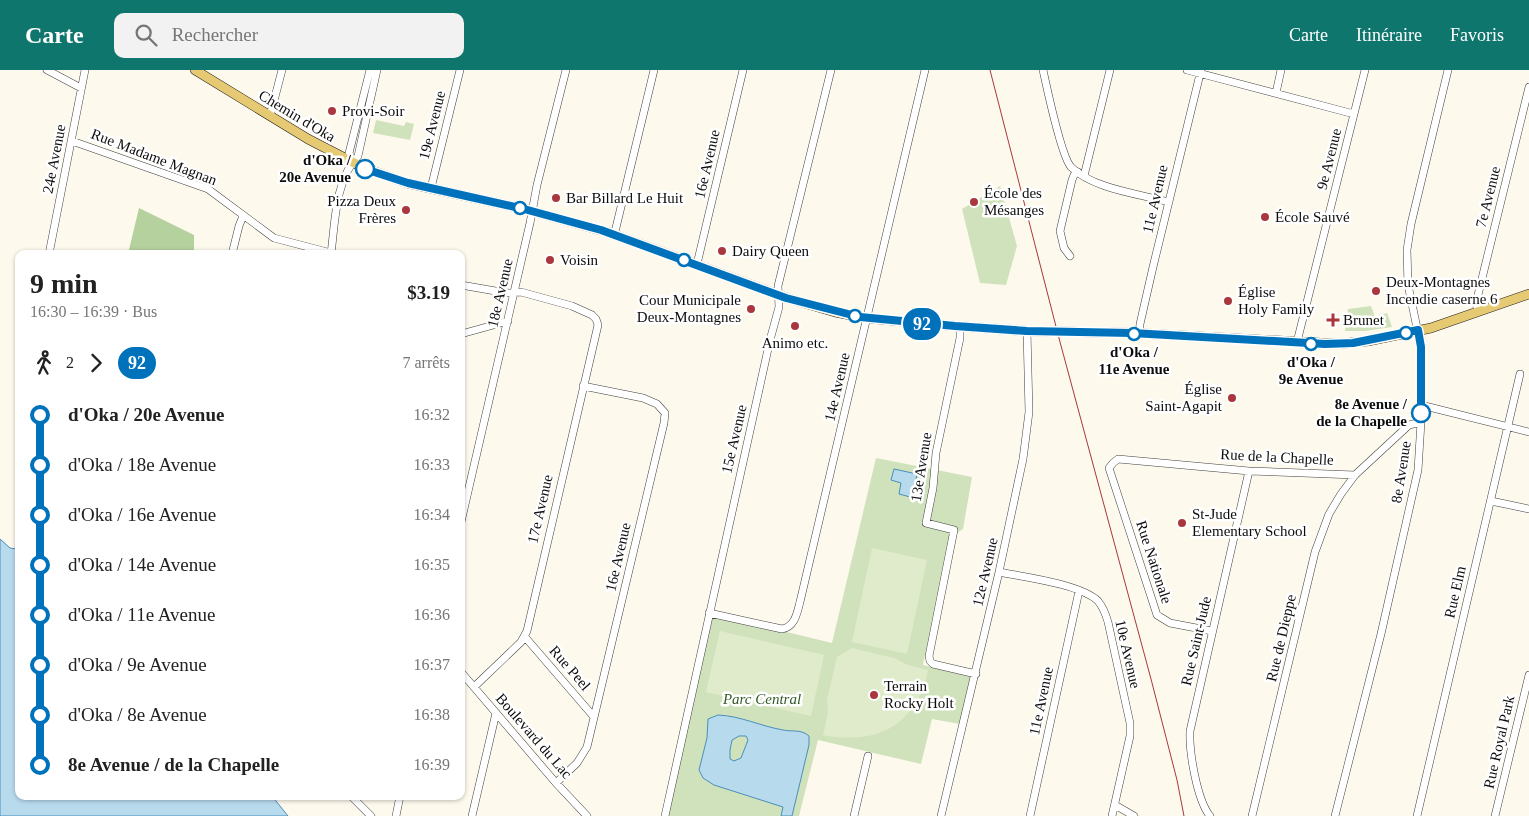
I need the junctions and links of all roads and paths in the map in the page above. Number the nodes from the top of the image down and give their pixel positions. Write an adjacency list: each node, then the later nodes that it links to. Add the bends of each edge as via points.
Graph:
1 (48, 70): 21 (street)
2 (85, 70): 21 (street, 24e Avenue)
3 (282, 70): 24 (street)
4 (370, 70): 26 (street, via 350,153)
5 (377, 70): 26 (street, via 358,156)
6 (460, 70): 28 (street, 19e Avenue)
7 (566, 70): 30 (street, 18e Avenue)
8 (654, 70): 32 (street)
9 (743, 70): 38 (street, 16e Avenue)
10 (831, 70): 42 (street, 15e Avenue)
11 (925, 70): 44 (street, 14e Avenue)
12 (1043, 70): 27 (street, via 1066,158 1070,166)
13 (1110, 70): 27 (street)
14 (1187, 70): 19 (street)
15 (1281, 70): 22 (street)
16 (1365, 70): 23 (street, 9e Avenue)
17 (1448, 70): 47 (street, 8e Avenue, via 1409,235 1408,293)
18 (200, 71): 24 (main road, Chemin d'Oka)
19 (1201, 72): 22 (street); 29 (street, 11e Avenue)
20 (1529, 87): 43 (street, 7e Avenue, via 1476,303)
21 (81, 88): 25 (street, 24e Avenue)
22 (1276, 93): 23 (street)
23 (1354, 114): 51 (street, 9e Avenue)
24 (270, 116): 26 (main road, Chemin d'Oka)
25 (72, 141): 31 (street, Rue Madame Magnan, via 208,189); 33 (street, 24e Avenue)
26 (352, 163): 28 (main road, Chemin d'Oka); 36 (street, via 338,201)
27 (1081, 174): 29 (street, via 1100,184); 37 (street, via 1074,175 1072,180 1060,230 1064,248)
28 (431, 188): 30 (main road, Chemin d'Oka)
29 (1169, 202): 50 (street, 11e Avenue)
30 (532, 212): 32 (main road, Chemin d'Oka); 40 (street, 18e Avenue)
31 (243, 216): 34 (street); 35 (street, Rue Madame Magnan, via 274,238)
32 (614, 236): 38 (main road, Chemin d'Oka)
33 (50, 250)
34 (233, 250)
35 (320, 250)
36 (331, 250)
37 (1070, 256)
38 (697, 264): 42 (main road, Chemin d'Oka)
39 (465, 286): 40 (street)
40 (513, 292): 45 (street, 18e Avenue); 53 (street, 17e Avenue, via 580,308 596,318 597,328)
41 (1529, 294): 43 (main road, Chemin d'Oka)
42 (778, 295): 44 (main road, Chemin d'Oka); 66 (street, 15e Avenue, via 779,307)
43 (1478, 312): 47 (main road, Chemin d'Oka)
44 (867, 318): 46 (main road, Chemin d'Oka); 66 (street, 14e Avenue, via 800,602 792,624 782,629)
45 (508, 320): 49 (street); 62 (street, 18e Avenue)
46 (960, 327): 48 (main road, Chemin d'Oka); 69 (street, 13e Avenue, via 926,523 954,530 929,656 935,665)
47 (1418, 330): 51 (main road, Chemin d'Oka, via 1345,344); 54 (street, 8e Avenue)
48 (1027, 331): 50 (main road, Chemin d'Oka); 64 (street, 12e Avenue, via 1029,412 1023,459)
49 (465, 333)
50 (1139, 335): 51 (main road, Chemin d'Oka)
51 (1297, 342)
52 (1520, 374): 56 (street, Rue Elm)
53 (584, 386): 68 (street, 17e Avenue); 74 (street, 16e Avenue, via 643,398 657,404 665,413)
54 (1421, 404): 55 (street, 8e Avenue); 56 (street)
55 (1421, 422): 60 (street, via 1408,425); 92 (street, 8e Avenue, via 1418,470)
56 (1509, 427): 57 (street); 61 (street, Rue Elm)
57 (1529, 432)
58 (1113, 463): 59 (street, Rue de la Chapelle, via 1118,459); 67 (street, Rue Nationale, via 1109,468 1157,615 1170,622)
59 (1249, 471): 60 (street, Rue de la Chapelle); 67 (street, Rue Saint-Jude)
60 (1355, 475): 91 (street, Rue de Dieppe, via 1329,514 1315,552)
61 (1491, 501): 63 (street); 93 (street, Rue Elm)
62 (465, 505)
63 (1529, 509)
64 (999, 572): 65 (street, 10e Avenue); 69 (street, 12e Avenue)
65 (1079, 591): 79 (street, 10e Avenue, via 1097,600 1103,609 1130,723); 87 (street, 11e Avenue)
66 (709, 613): 84 (street, 15e Avenue)
67 (1212, 631): 90 (street, Rue Saint-Jude, via 1189,742 1199,792)
68 (525, 637): 72 (street); 74 (street, Rue Peel)
69 (976, 674): 86 (street, 12e Avenue)
70 (1529, 675): 94 (street, Rue Royal Park)
71 (465, 676): 72 (street, Boulevard du Lac)
72 (474, 686): 73 (street, Boulevard du Lac)
73 (496, 713): 76 (street, Boulevard du Lac); 82 (street)
74 (594, 717): 76 (street, 16e Avenue, via 583,755)
75 (868, 756): 85 (street)
76 (556, 783): 83 (street, Boulevard du Lac)
77 (355, 800): 80 (street)
78 (399, 800): 81 (street)
79 (1115, 805): 88 (street, 10e Avenue); 89 (street)
80 (371, 816)
81 (396, 816)
82 (472, 816)
83 (587, 816)
84 (665, 816)
85 (854, 816)
86 (942, 816)
87 (1030, 816)
88 (1112, 816)
89 (1134, 816)
90 (1210, 816)
91 (1252, 816)
92 (1335, 816)
93 (1417, 816)
94 (1496, 816)

